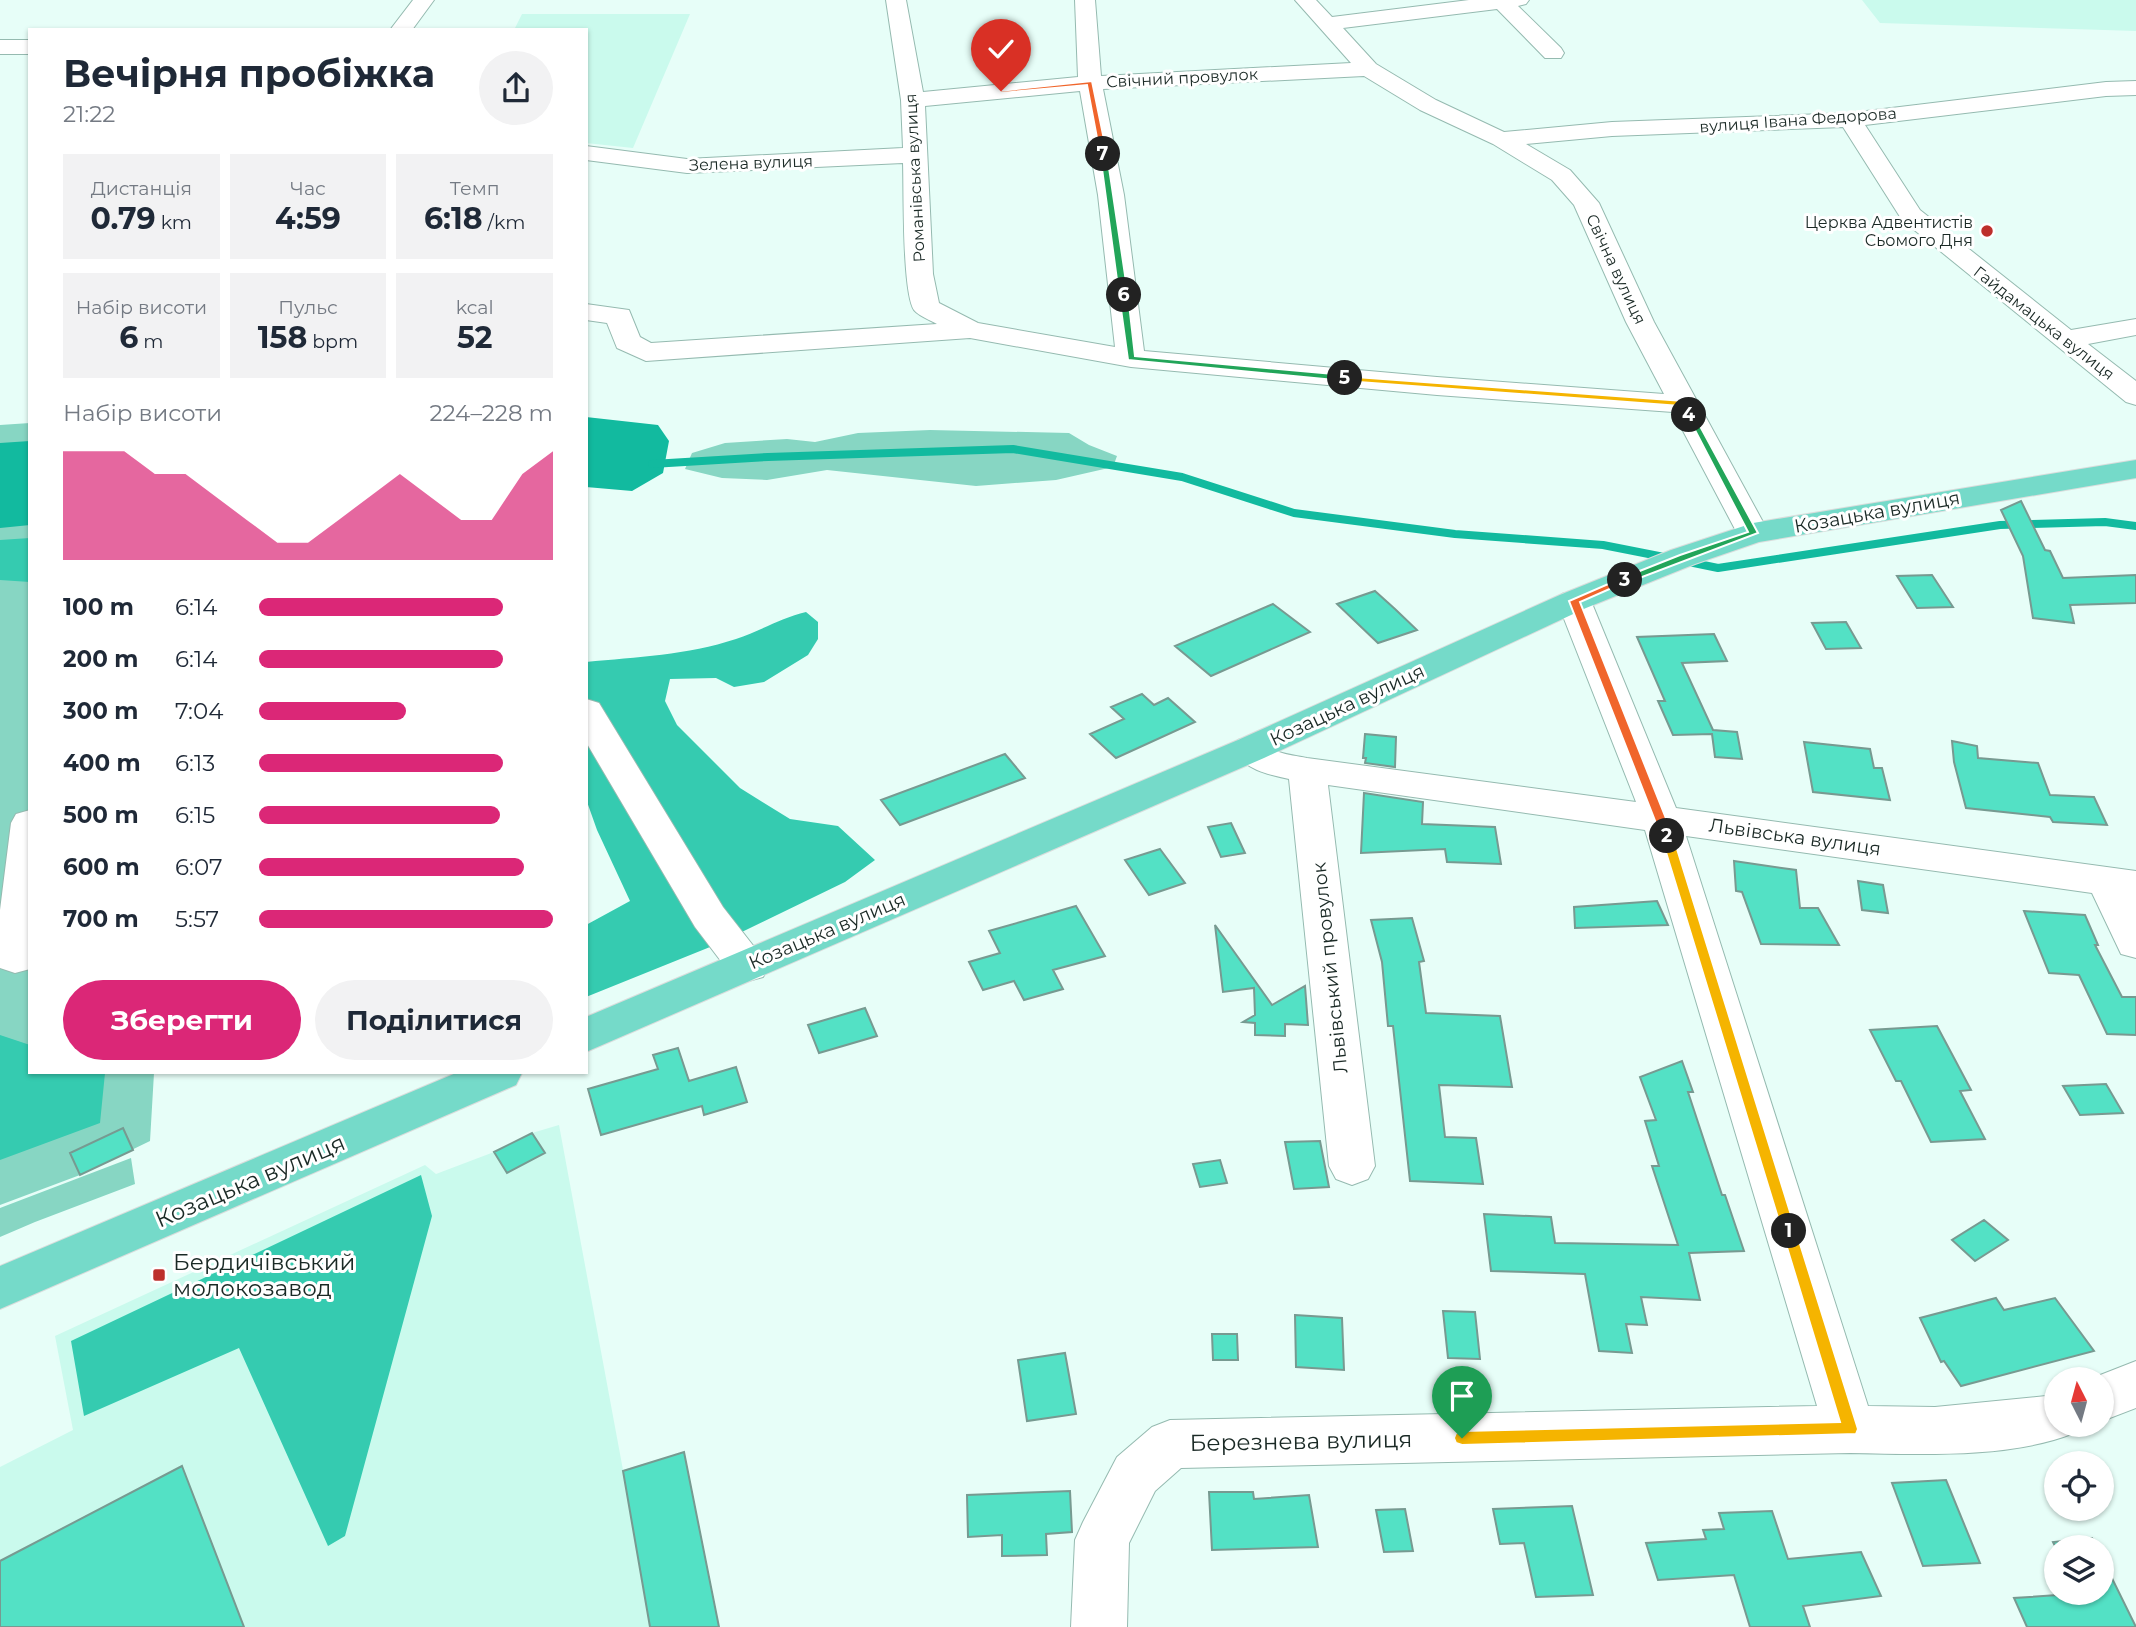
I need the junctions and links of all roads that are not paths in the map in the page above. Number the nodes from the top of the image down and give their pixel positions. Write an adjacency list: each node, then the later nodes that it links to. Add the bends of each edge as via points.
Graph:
1 (424, 0): 7 (street)
2 (895, 0): 14 (street, Романівська вулиця)
3 (1085, 0): 12 (street)
4 (1305, 0): 6 (street, Свічна вулиця)
5 (1511, 1): 6 (street); 10 (street)
6 (1326, 24): 11 (street, Свічна вулиця)
7 (403, 28)
8 (0, 47): 9 (street)
9 (28, 47)
10 (1553, 53)
11 (1368, 69): 12 (street, Свічний провулок); 16 (street, Свічна вулиця, via 1428,105)
12 (1090, 83): 14 (street, Свічний провулок); 23 (street, via 1111,195)
13 (2136, 88): 15 (street, вулиця Івана Федорова)
14 (913, 100): 18 (street, Романівська вулиця)
15 (1850, 120): 16 (street, вулиця Івана Федорова); 22 (street, Гайдамацька вулиця, via 1911,215)
16 (1501, 139): 25 (street, Свічна вулиця, via 1562,175 1586,203 1640,322)
17 (588, 153): 18 (street, Зелена вулиця, via 687,166)
18 (917, 155): 21 (street, Романівська вулиця, via 920,274 926,307)
19 (588, 312): 21 (street, Романівська вулиця, via 619,316 627,342 646,352)
20 (2136, 327): 22 (street)
21 (970, 330): 23 (street, Романівська вулиця)
22 (2066, 339): 24 (street, Гайдамацька вулиця)
23 (1131, 358): 25 (street, Романівська вулиця)
24 (2136, 396)
25 (1684, 404): 27 (street, Свічна вулиця)
26 (2136, 469): 27 (main road, Козацька вулиця)
27 (1753, 533): 28 (main road, Козацька вулиця)
28 (1574, 601): 30 (main road, Козацька вулиця); 32 (street)
29 (588, 714): 37 (street, via 709,916)
30 (1251, 749): 31 (street, Львівська вулиця, via 1268,762); 37 (main road, Козацька вулиця)
31 (1307, 770): 32 (street, Львівська вулиця); 40 (street, Львівський провулок)
32 (1661, 818): 34 (street, Львівська вулиця); 45 (street)
33 (28, 841): 36 (street)
34 (2121, 883): 35 (street)
35 (2136, 943)
36 (15, 958)
37 (748, 966): 38 (main road, Козацька вулиця)
38 (588, 1034)
39 (498, 1074): 41 (main road, Козацька вулиця)
40 (1352, 1166)
41 (0, 1289)
42 (2136, 1384): 43 (street)
43 (2114, 1393)
44 (2044, 1420): 45 (street, Березнева вулиця, via 1935,1432)
45 (1850, 1429): 46 (street, Березнева вулиця, via 1170,1444 1136,1474 1102,1540)
46 (1099, 1627)

